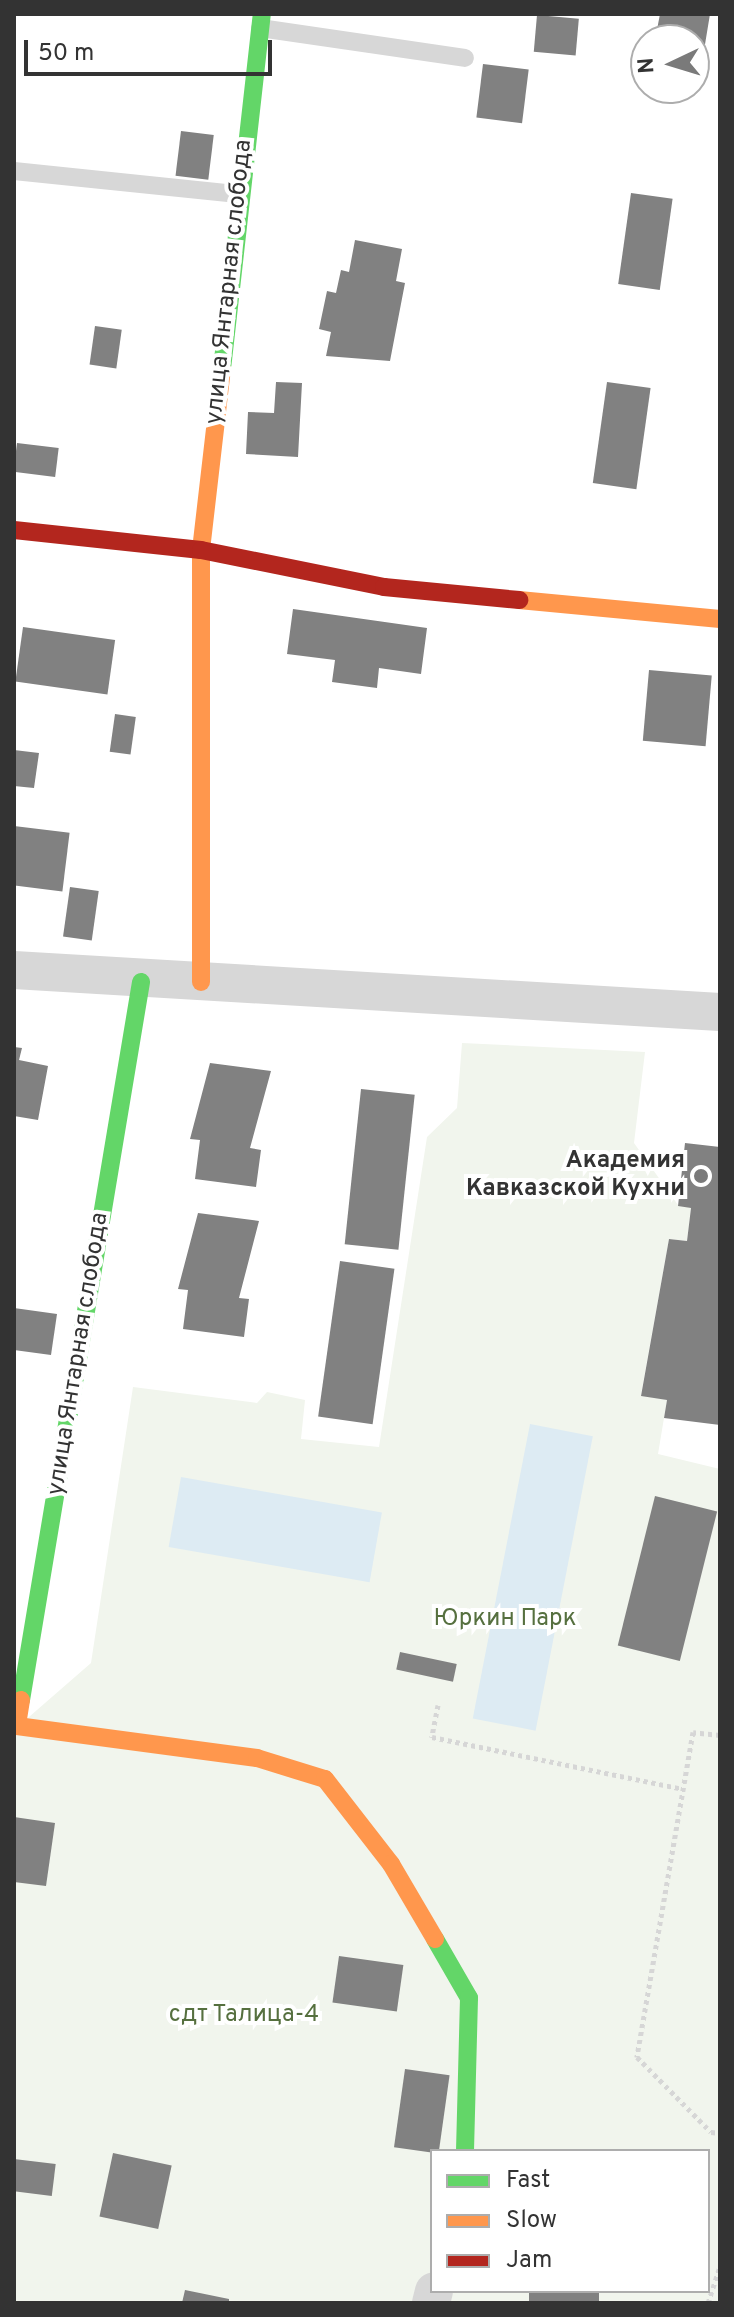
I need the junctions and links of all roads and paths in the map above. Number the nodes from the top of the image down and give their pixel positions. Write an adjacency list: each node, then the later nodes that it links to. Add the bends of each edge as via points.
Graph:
1 (261, 21): 2 (lane); 4 (street, улица Янтарная слобода)
2 (465, 58)
3 (14, 171): 4 (lane)
4 (238, 194): 6 (street, улица Янтарная слобода)
5 (14, 530): 6 (street)
6 (201, 550): 7 (street, via 384,587); 10 (street, улица Янтарная слобода)
7 (720, 619)
8 (14, 970): 9 (street)
9 (141, 982): 10 (street); 13 (street, улица Янтарная слобода)
10 (201, 982): 11 (street)
11 (720, 1012)
12 (438, 1705): 15 (path, via 432,1737)
13 (16, 1725): 17 (street, via 257,1758 325,1779 391,1864 469,1998)
14 (720, 1735): 15 (path, via 693,1732)
15 (683, 1789): 16 (path, via 637,2057 711,2132)
16 (720, 2133)
17 (465, 2149)
18 (720, 2265): 19 (path)
19 (708, 2303)

